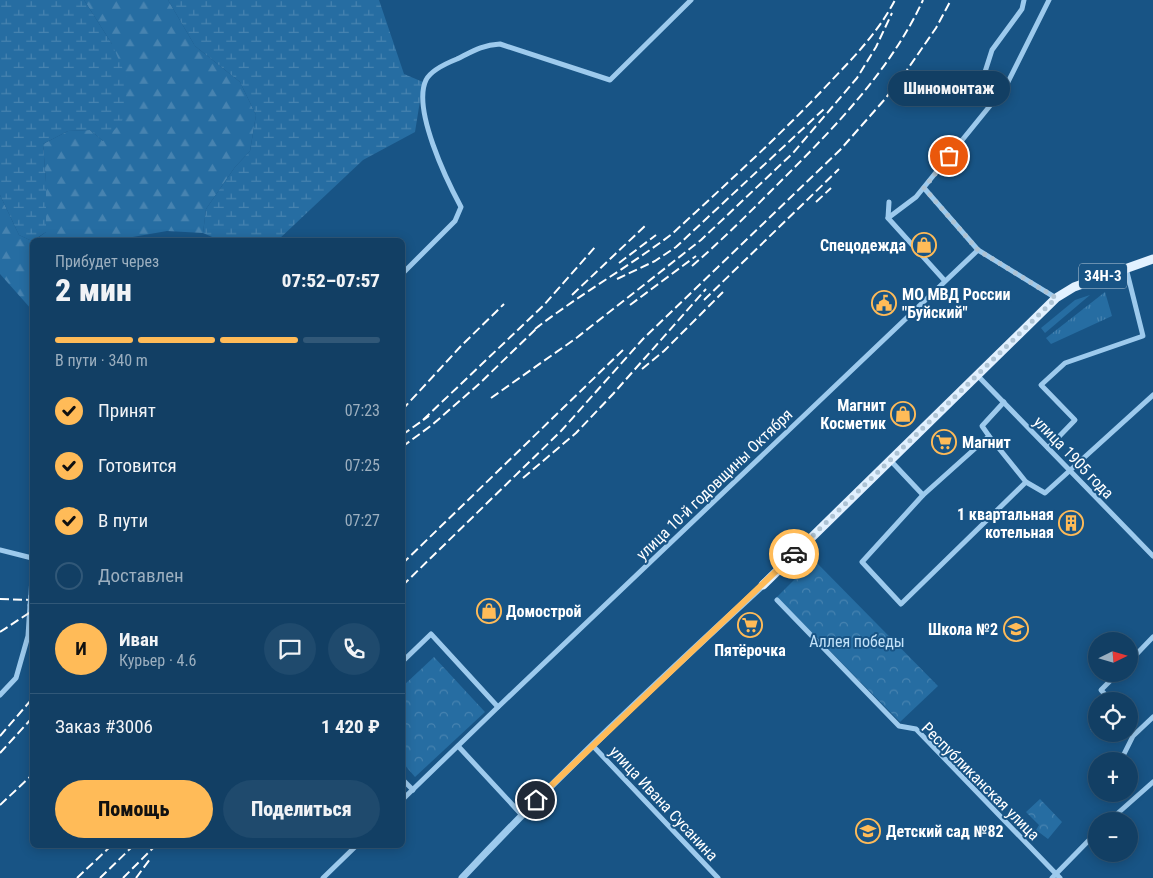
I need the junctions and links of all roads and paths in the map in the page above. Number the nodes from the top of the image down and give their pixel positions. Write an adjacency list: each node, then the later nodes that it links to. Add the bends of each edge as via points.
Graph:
1 (691, 0): 11 (street, via 610,80 500,44 485,45 440,66 426,79 422,95 429,132 443,173 461,207 456,221)
2 (1024, 0): 4 (street, via 1022,9 992,50 984,75 987,83)
3 (1049, 0): 4 (street)
4 (1000, 92): 5 (street)
5 (924, 188): 7 (street); 8 (street)
6 (889, 202): 7 (street)
7 (888, 218): 12 (street)
8 (978, 250): 12 (street, улица 10-й годовщины Октября); 13 (street)
9 (1153, 259): 10 (main road, 34Н-3)
10 (1126, 268): 13 (main road, 34Н-3, via 1074,286); 18 (street, via 1143,336 1065,363 1042,385 1075,420)
11 (405, 271)
12 (944, 281): 35 (street, улица 10-й годовщины Октября)
13 (1056, 298): 14 (main road, 34Н-3)
14 (978, 376): 16 (street, улица 1905 года); 19 (main road, 34Н-3)
15 (1153, 395): 20 (street)
16 (1004, 402): 17 (street, via 982,426); 18 (street, улица 1905 года)
17 (989, 436): 21 (street); 22 (street)
18 (1048, 448): 20 (street, улица 1905 года)
19 (890, 460): 22 (street); 26 (main road, 34Н-3)
20 (1070, 471): 21 (street, via 1045,493); 24 (street, улица 1905 года)
21 (1026, 482): 22 (street, via 901,604 862,562)
22 (922, 496)
23 (0, 550): 25 (street)
24 (1153, 556)
25 (30, 558)
26 (763, 585): 38 (street, 34Н-3)
27 (777, 600): 48 (street, Республиканская улица, via 899,726 916,729)
28 (30, 605): 34 (street, bridge, via 28,636 16,678)
29 (1153, 637): 30 (street)
30 (1138, 653)
31 (405, 659): 35 (street, via 431,634)
32 (1109, 682): 33 (street, via 1101,690)
33 (1103, 692)
34 (0, 695)
35 (498, 707): 37 (street, улица 10-й годовщины Октября)
36 (1153, 717): 39 (street, via 1133,736)
37 (458, 746): 42 (street, улица 10-й годовщины Октября); 45 (street)
38 (593, 746): 45 (street, 34Н-3); 51 (street, улица Ивана Сусанина)
39 (1126, 752)
40 (405, 782): 42 (street)
41 (1153, 782): 44 (street)
42 (413, 790): 43 (street, улица 10-й годовщины Октября)
43 (405, 797)
44 (1119, 812)
45 (521, 814): 50 (street, 34Н-3)
46 (1088, 842): 48 (street)
47 (354, 848): 49 (street)
48 (1056, 877)
49 (323, 878)
50 (462, 878)
51 (718, 878)

